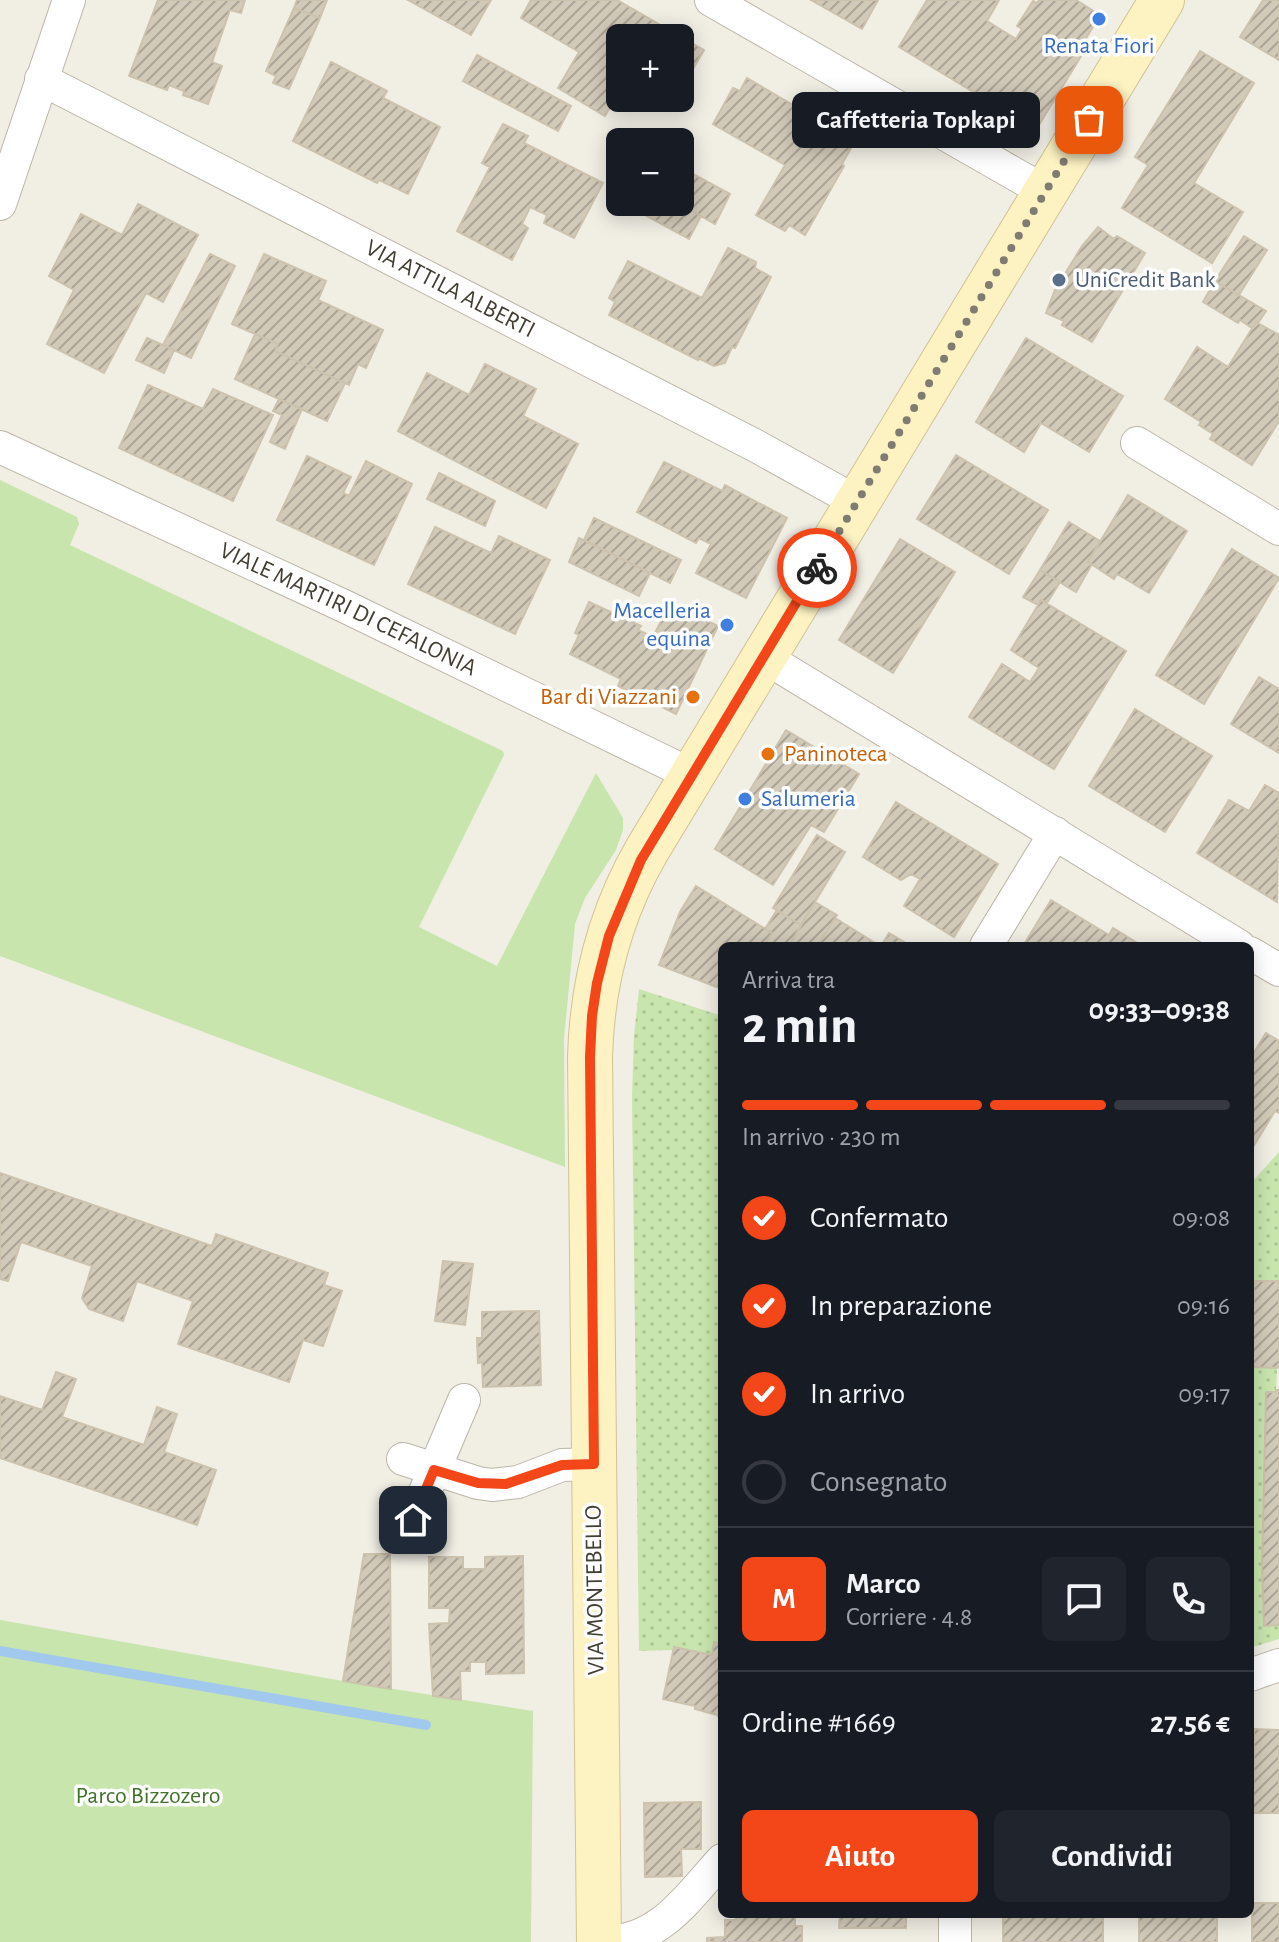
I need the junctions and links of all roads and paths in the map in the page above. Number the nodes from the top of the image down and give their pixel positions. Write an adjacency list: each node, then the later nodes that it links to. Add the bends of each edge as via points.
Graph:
1 (69, 0): 4 (street)
2 (711, 0): 5 (street)
3 (1162, 0): 5 (street, VIA MONTEBELLO)
4 (41, 79): 6 (street); 9 (street, VIA ATTILA ALBERTI)
5 (1046, 192): 9 (street, VIA MONTEBELLO)
6 (0, 204)
7 (1137, 443): 10 (street)
8 (0, 447): 12 (street, VIALE MARTIRI DI CEFALONIA)
9 (857, 502): 11 (street, VIA MONTEBELLO)
10 (1279, 529)
11 (764, 657): 12 (street, VIA MONTEBELLO); 13 (street)
12 (692, 775): 20 (street, VIA MONTEBELLO, via 624,896 594,1000)
13 (1055, 833): 14 (street); 15 (street)
14 (988, 942)
15 (1232, 942)
16 (1254, 955): 17 (street)
17 (1279, 970)
18 (464, 1400): 21 (street)
19 (403, 1459): 21 (street)
20 (594, 1464): 21 (street, via 562,1465 506,1484 478,1483); 27 (street, VIA MONTEBELLO)
21 (434, 1470): 22 (street)
22 (413, 1520)
23 (1279, 1665): 24 (street)
24 (1254, 1674)
25 (718, 1864): 28 (street, via 660,1926 627,1941)
26 (955, 1918): 29 (street)
27 (599, 1942)
28 (608, 1942)
29 (955, 1942)

